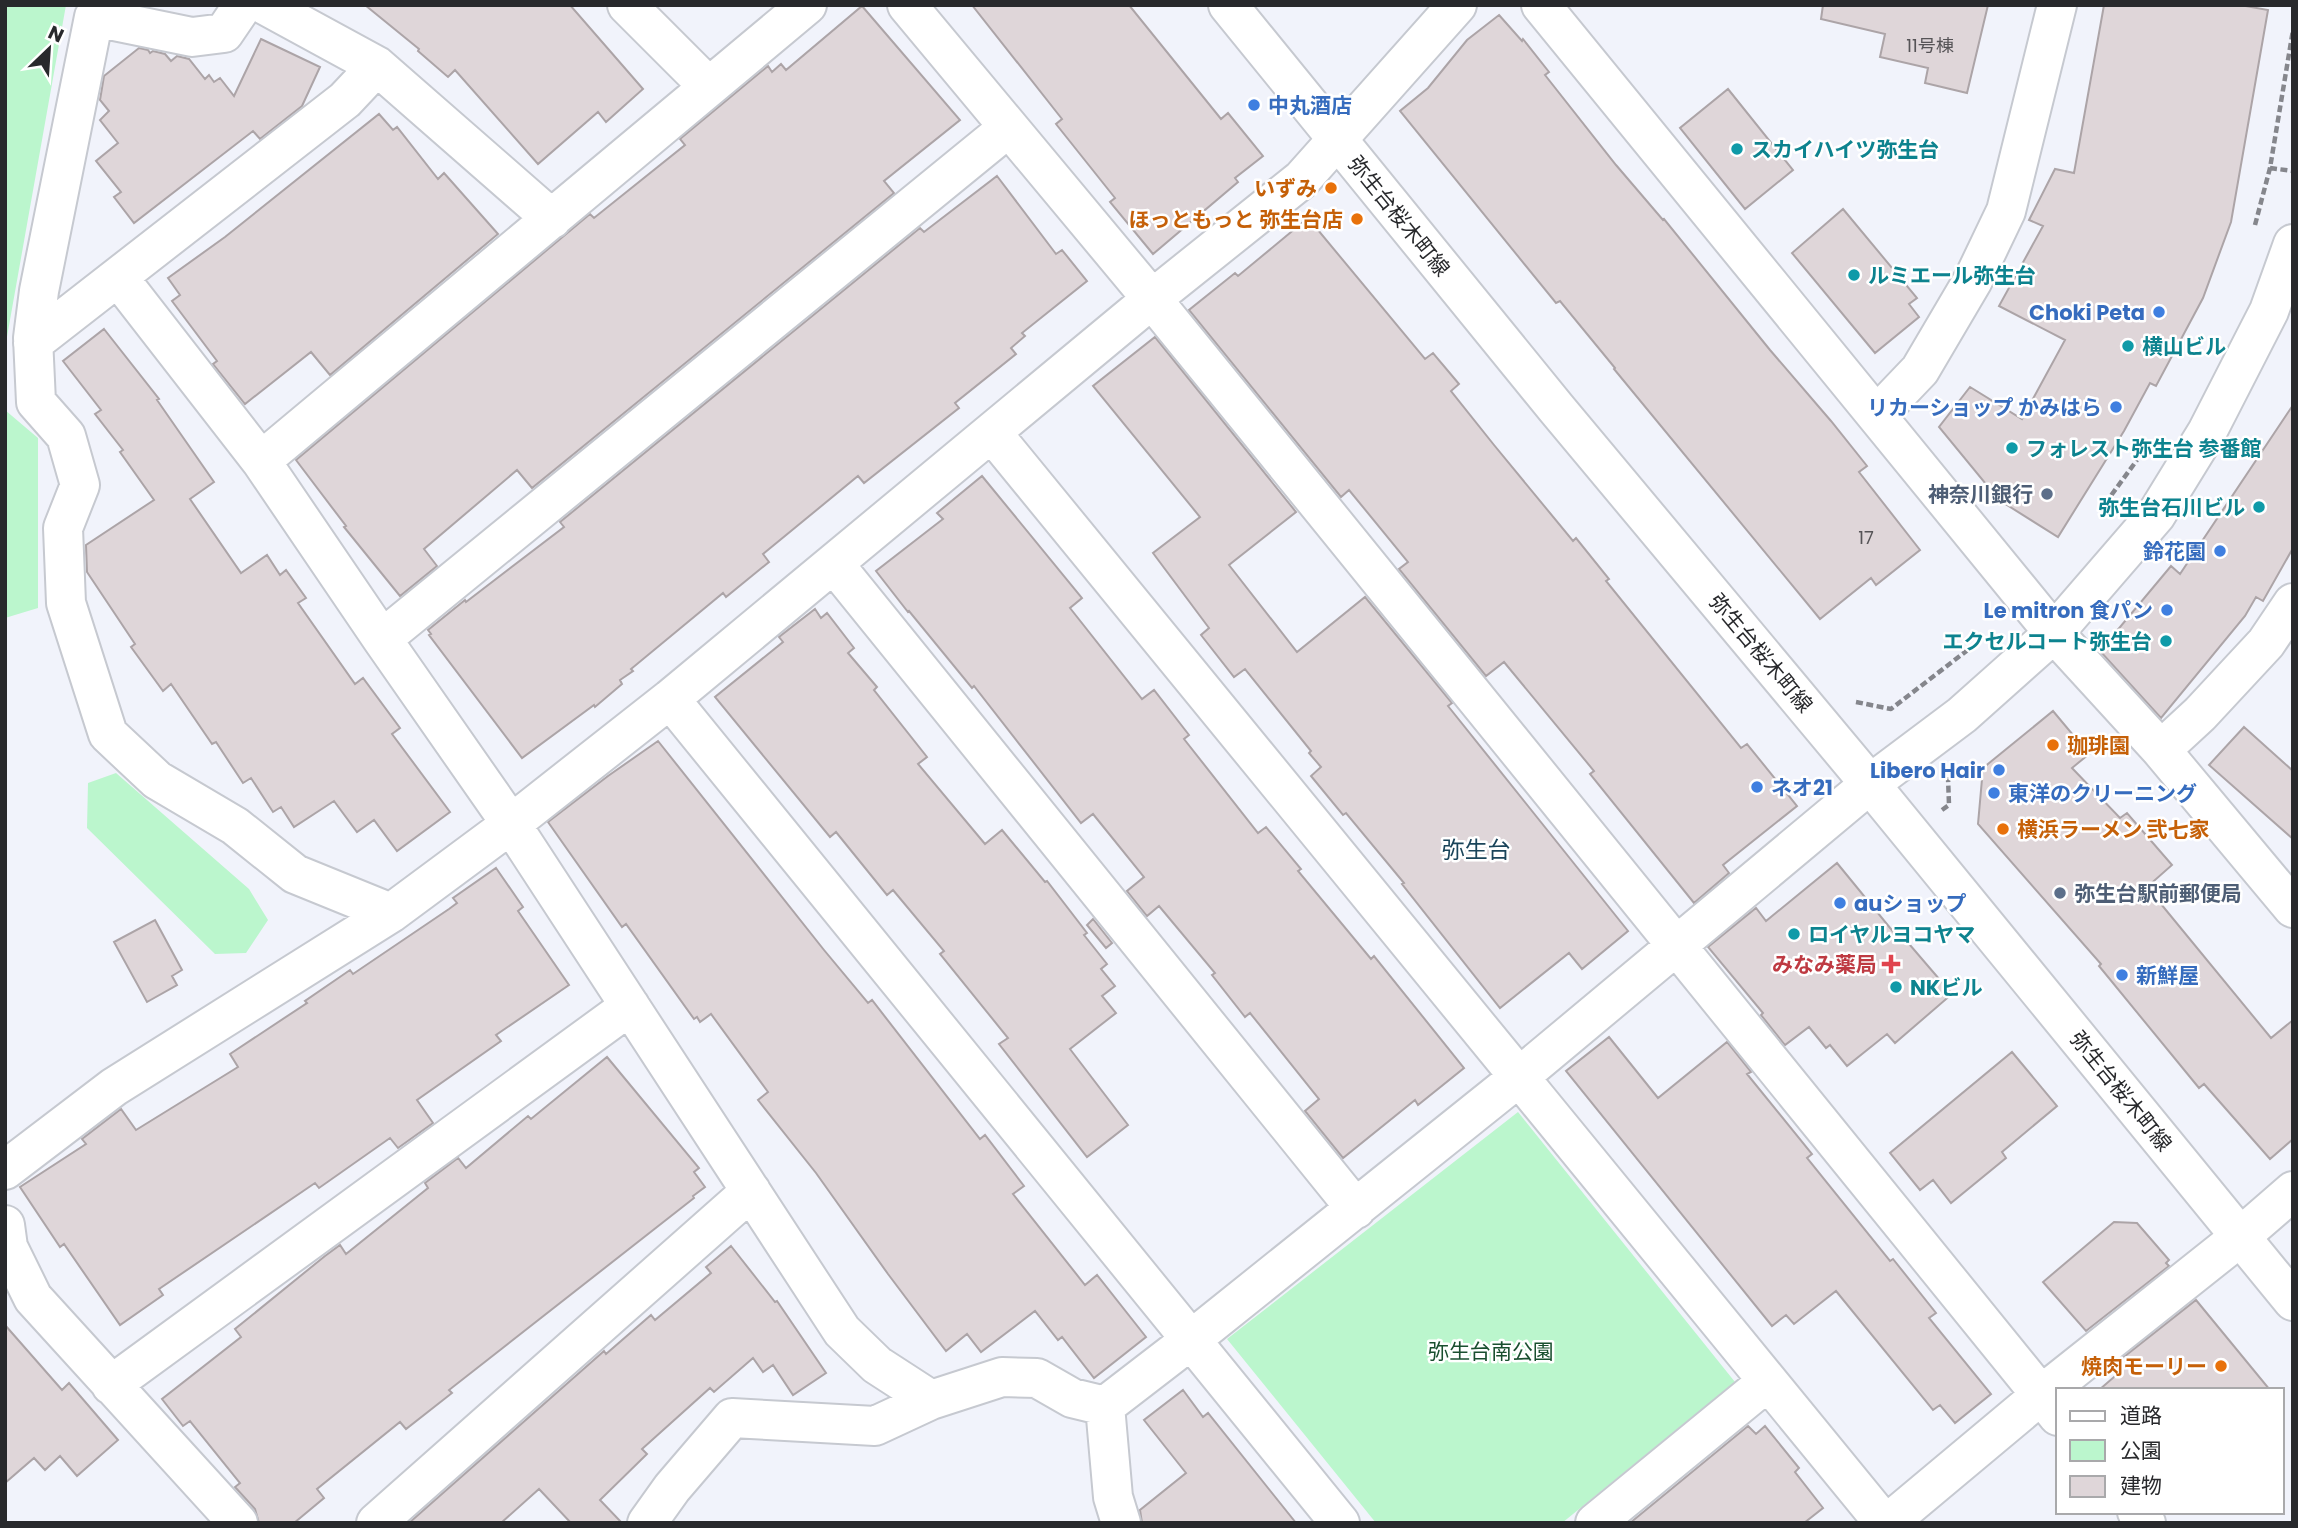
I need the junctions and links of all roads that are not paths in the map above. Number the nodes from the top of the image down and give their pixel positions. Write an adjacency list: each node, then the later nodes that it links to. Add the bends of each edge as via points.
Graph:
1 (243, 5): 18 (street, via 224,33 192,37 94,17)
2 (265, 5): 10 (street)
3 (627, 5): 11 (street)
4 (807, 5): 11 (street)
5 (907, 5): 12 (street)
6 (1228, 5): 13 (street, 弥生台桜木町線)
7 (1457, 5): 13 (street)
8 (1541, 5): 19 (street)
9 (2057, 5): 19 (street, via 2006,211 1973,280 1920,370)
10 (377, 66): 14 (street); 16 (street, via 345,100)
11 (709, 87): 14 (street)
12 (1008, 128): 17 (street); 25 (street)
13 (1338, 140): 17 (street, via 1301,179); 28 (street, 弥生台桜木町線)
14 (552, 219): 21 (street)
15 (2293, 244): 24 (street, via 2269,311 2200,444 2156,515)
16 (118, 277): 18 (street); 21 (street)
17 (1152, 299): 20 (street); 32 (street)
18 (33, 343): 31 (street, via 36,402 66,436 80,485 63,528 66,603 108,734 157,780 235,826 295,874)
19 (1877, 415): 24 (street)
20 (992, 433): 22 (street); 34 (street)
21 (261, 461): 25 (street)
22 (834, 564): 26 (street); 38 (street)
23 (2293, 603): 27 (street, via 2266,643)
24 (2054, 633): 27 (street); 28 (street, via 1962,715)
25 (382, 639): 29 (street)
26 (670, 699): 29 (street); 42 (street)
27 (2161, 750): 30 (street)
28 (1870, 784): 32 (street); 40 (street, 弥生台桜木町線)
29 (512, 824): 31 (street); 33 (street)
30 (2293, 908)
31 (391, 913): 35 (street, via 114,1087)
32 (1677, 945): 34 (street); 47 (street)
33 (630, 1006): 36 (street); 44 (street)
34 (1519, 1077): 38 (street); 43 (street)
35 (5, 1170)
36 (751, 1191): 46 (street, via 842,1331 877,1365); 51 (street)
37 (2293, 1191): 40 (street)
38 (1356, 1209): 42 (street)
39 (5, 1225): 44 (street, via 8,1247 33,1298)
40 (2240, 1237): 41 (street, 弥生台桜木町線); 45 (street)
41 (2293, 1301)
42 (1192, 1339): 48 (street); 54 (street)
43 (1767, 1382): 49 (street); 55 (street)
44 (111, 1385): 50 (street)
45 (2069, 1388)
46 (931, 1400): 48 (street, via 1002,1377 1037,1378 1072,1398); 52 (street, via 875,1426 732,1418)
47 (2050, 1405): 55 (street)
48 (1105, 1406): 53 (street, via 1113,1497)
49 (1604, 1520)
50 (238, 1523)
51 (376, 1523)
52 (647, 1523)
53 (1121, 1523)
54 (1340, 1523)
55 (1886, 1523)

